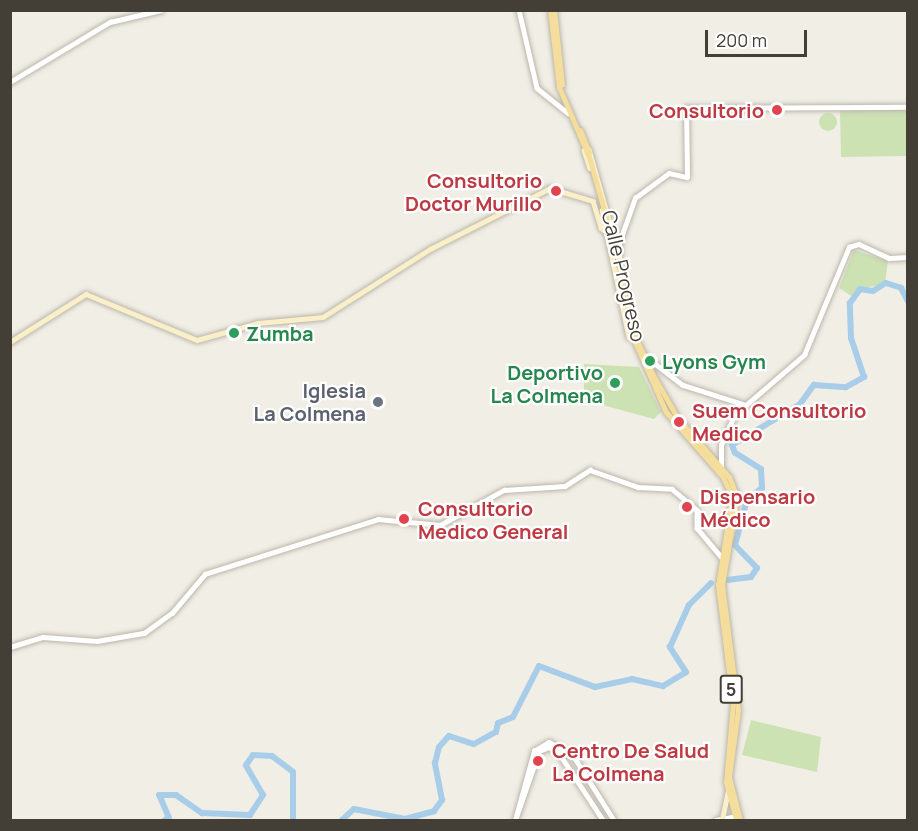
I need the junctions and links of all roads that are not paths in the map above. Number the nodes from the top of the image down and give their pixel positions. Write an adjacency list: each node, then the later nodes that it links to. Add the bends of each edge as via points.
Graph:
1 (161, 10): 5 (street, via 110,22)
2 (519, 10): 7 (street, via 535,84)
3 (552, 10): 4 (main road)
4 (554, 42): 7 (main road); 8 (main road, via 562,88)
5 (10, 82)
6 (908, 107): 14 (street, via 686,108 687,177 669,173 635,198 619,243)
7 (568, 113): 8 (main road)
8 (585, 146): 9 (main road); 10 (main road)
9 (609, 221): 10 (main road); 11 (main road, Calle Progreso / 5)
10 (607, 231): 11 (main road); 13 (main road, Calle Progreso); 17 (main road, via 601,228 593,201 550,188 430,249 323,317 258,323 197,340 86,294)
11 (618, 254): 14 (main road, Calle Progreso / 5)
12 (908, 257): 19 (street, via 889,258 859,244 849,247 804,355 770,390)
13 (613, 259): 14 (main road); 15 (main road, Calle Progreso)
14 (619, 262): 15 (main road); 16 (main road, Calle Progreso / 5)
15 (617, 270): 16 (main road)
16 (632, 336): 18 (main road, Calle Progreso / 5); 21 (main road, Calle Progreso / 5, via 666,412 728,485 733,513)
17 (10, 342)
18 (642, 353): 19 (street, via 674,380); 20 (main road, Calle Progreso / 5, via 677,417)
19 (742, 405): 20 (street, via 721,446)
20 (721, 468): 21 (main road, Calle Progreso / 5, via 737,504)
21 (721, 558): 22 (street, via 697,528 697,510 672,489 638,487 590,471 565,486 504,490 440,525 378,519 205,574 172,613 144,633 97,641 43,637); 23 (main road, 5, via 734,714); 24 (main road, 5, via 723,604 738,710 729,777)
22 (10, 647)
23 (728, 790): 24 (main road, 5); 27 (main road)
24 (738, 819): 27 (street)
25 (603, 820): 26 (street, via 559,753 549,747 539,751 515,820 538,746 554,743 569,750)
26 (614, 820)
27 (719, 820)

